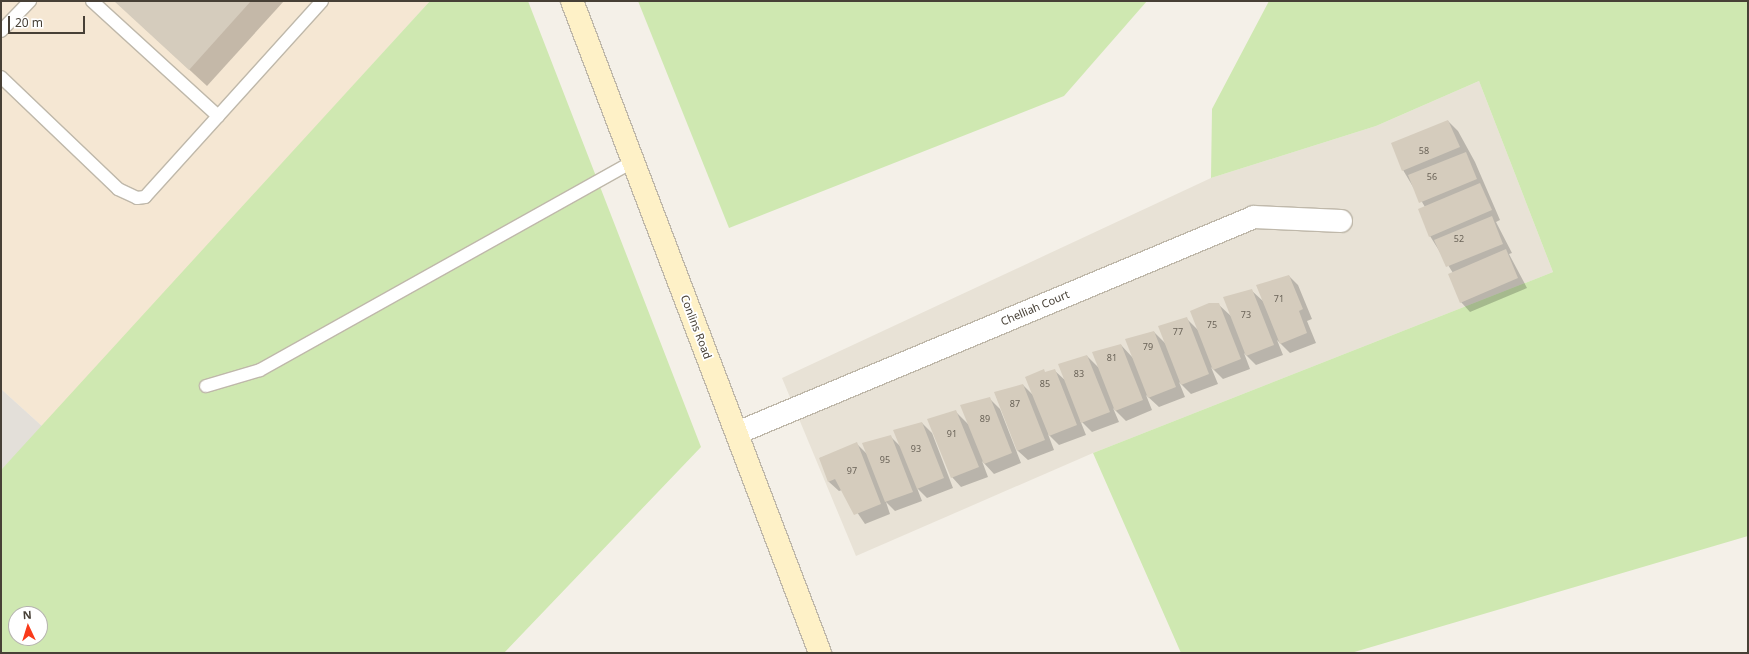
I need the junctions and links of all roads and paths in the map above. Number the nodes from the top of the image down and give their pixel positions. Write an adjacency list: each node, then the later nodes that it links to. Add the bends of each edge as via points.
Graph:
1 (30, 1): 5 (lane)
2 (92, 1): 7 (lane)
3 (322, 1): 7 (lane)
4 (572, 1): 8 (street, Conlins Road)
5 (1, 31)
6 (1, 77): 7 (lane, via 118,189 137,198 145,197)
7 (218, 116)
8 (632, 162): 10 (lane, via 260,370); 11 (street, Conlins Road)
9 (1341, 221): 11 (street, Chelliah Court, via 1254,217)
10 (206, 386)
11 (736, 433): 12 (street, Conlins Road)
12 (820, 653)

